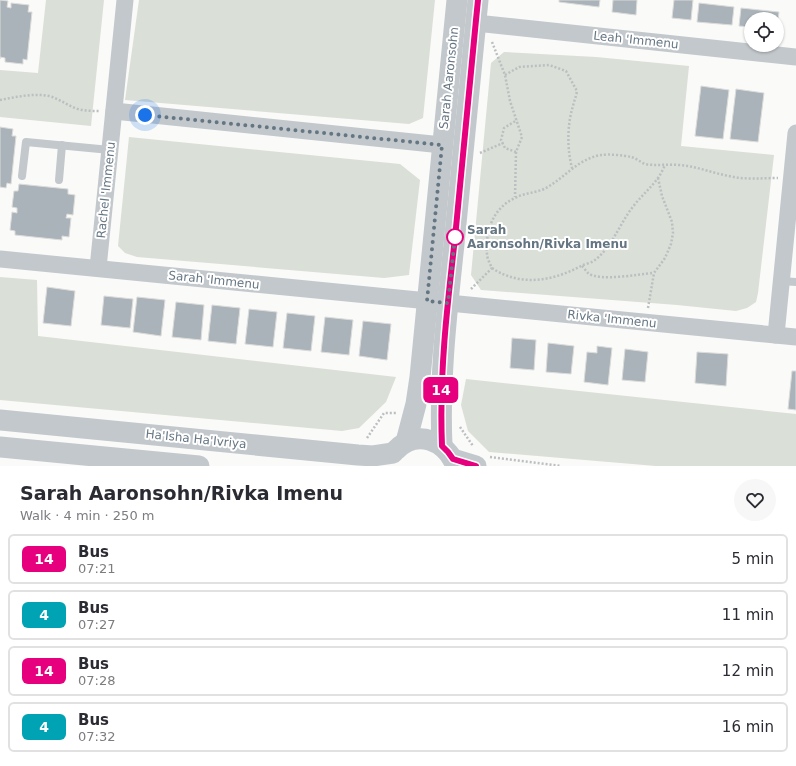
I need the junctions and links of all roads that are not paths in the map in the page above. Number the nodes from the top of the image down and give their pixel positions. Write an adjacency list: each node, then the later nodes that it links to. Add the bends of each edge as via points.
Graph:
1 (125, 0): 6 (street, Rachel 'Immenu)
2 (457, 0): 9 (street, Sarah Aaronsohn)
3 (478, 0): 4 (street, Sarah Aaronsohn)
4 (480, 24): 5 (street, Leah 'Immenu); 17 (street, Sarah Aaronsohn, via 462,160)
5 (796, 57)
6 (114, 111): 9 (street); 10 (street, Rachel 'Immenu)
7 (796, 133): 15 (street)
8 (62, 145): 10 (lane); 11 (lane, via 26,142); 12 (lane)
9 (442, 145): 16 (street, Sarah Aaronsohn)
10 (110, 150): 14 (street, Rachel 'Immenu)
11 (22, 176)
12 (59, 180)
13 (0, 259): 14 (street, Sarah 'Immenu)
14 (98, 268): 16 (street, Sarah 'Immenu)
15 (789, 281): 18 (street)
16 (427, 301): 17 (street, Rivka 'Immenu); 22 (street, Sarah Aaronsohn, via 416,404)
17 (452, 303): 18 (street, Rivka 'Immenu); 23 (street, Sarah Aaronsohn, via 441,380 440,415)
18 (776, 335): 19 (street, Rivka 'Immenu)
19 (796, 337)
20 (0, 420): 22 (street, Ha'Isha Ha'Ivriya, via 358,455)
21 (0, 446): 24 (street)
22 (395, 454): 23 (street, Ha'Isha Ha'Ivriya, via 415,439 425,439 434,441)
23 (450, 457): 25 (street)
24 (199, 466)
25 (476, 466)

